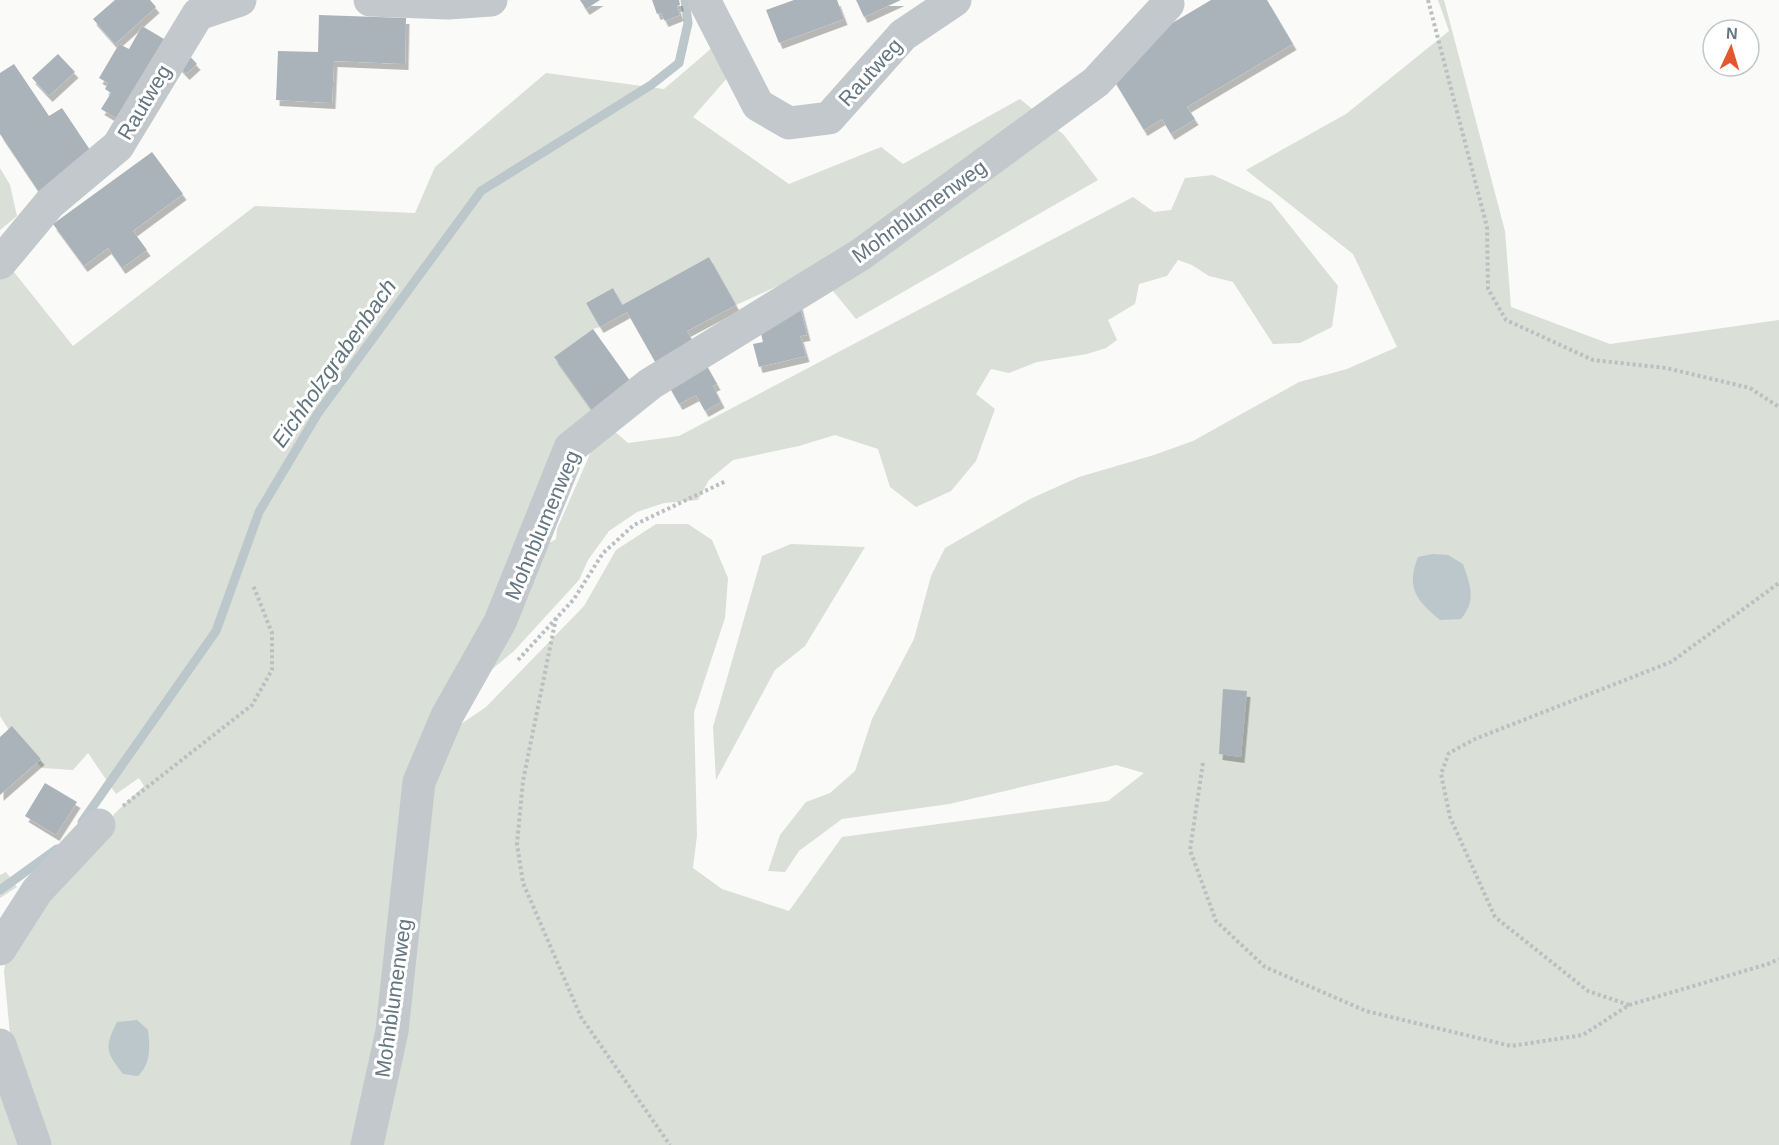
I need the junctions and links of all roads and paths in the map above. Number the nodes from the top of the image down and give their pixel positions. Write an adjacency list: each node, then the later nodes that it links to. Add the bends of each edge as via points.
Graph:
1 (240, 0): 8 (street, Rautweg, via 198,14 118,146 50,203)
2 (370, 0): 3 (street)
3 (491, 0)
4 (704, 0): 5 (street, Rautweg, via 758,105 789,123 829,118 903,34)
5 (955, 0)
6 (1166, 0): 22 (street, Mohnblumenweg, via 1168,4 1096,82 860,255 650,384 570,448 500,622 447,716 419,782 392,1031)
7 (1428, 0): 9 (path, via 1487,227 1488,289 1506,320 1593,360 1666,368 1750,388)
8 (0, 263)
9 (1779, 407)
10 (726, 481): 13 (path, via 634,525 603,553 574,599)
11 (1779, 583): 19 (path, via 1671,662 1475,739 1449,753 1441,774 1450,816 1495,917 1588,991)
12 (253, 585): 16 (path, via 272,633 272,670 252,705)
13 (556, 618): 14 (path); 23 (path, via 523,781 517,844 523,883 581,1017)
14 (517, 660)
15 (1203, 763): 19 (path, via 1190,850 1216,921 1265,967 1366,1011 1512,1046 1583,1035)
16 (99, 825): 17 (street, via 37,891)
17 (0, 949)
18 (1779, 959): 19 (path)
19 (1629, 1005)
20 (0, 1045): 21 (street)
21 (35, 1145)
22 (367, 1145)
23 (670, 1145)

